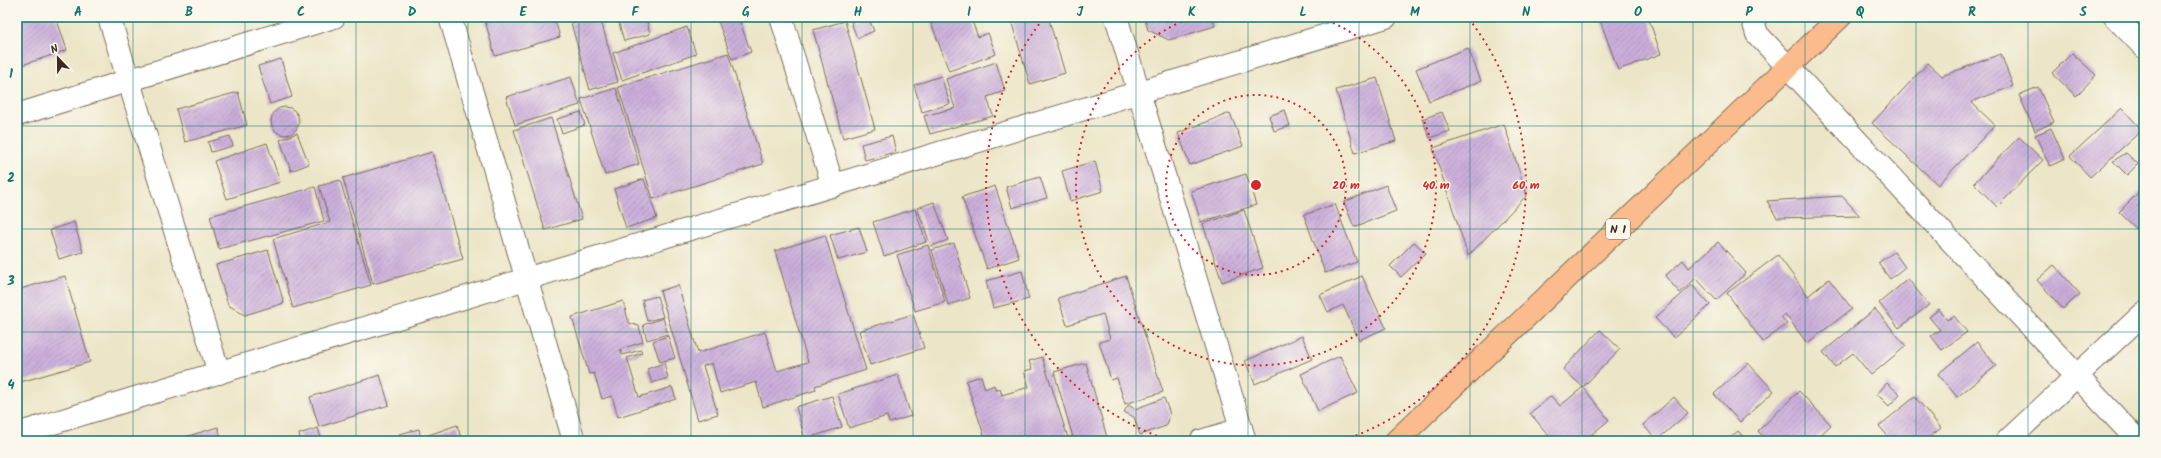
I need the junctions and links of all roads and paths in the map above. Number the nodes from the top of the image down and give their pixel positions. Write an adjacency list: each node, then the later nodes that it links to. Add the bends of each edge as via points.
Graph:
1 (109, 17): 12 (street)
2 (334, 17): 12 (street)
3 (450, 17): 16 (street)
4 (781, 17): 15 (street)
5 (1116, 17): 13 (street)
6 (1386, 17): 13 (street)
7 (1752, 17): 11 (street, via 1757,34)
8 (1840, 17): 11 (highway, N 1)
9 (2115, 17): 10 (street)
10 (2144, 47)
11 (1788, 68): 19 (street); 24 (highway, N 1)
12 (129, 80): 14 (street); 18 (street)
13 (1139, 92): 15 (street); 21 (street)
14 (17, 115)
15 (833, 186): 16 (street)
16 (527, 279): 18 (street); 22 (street)
17 (2144, 313): 19 (street)
18 (219, 373): 20 (street)
19 (2076, 375): 25 (street); 26 (street)
20 (17, 434)
21 (1243, 435): 23 (street)
22 (574, 441)
23 (1201, 441)
24 (1396, 441)
25 (2007, 441)
26 (2138, 441)

